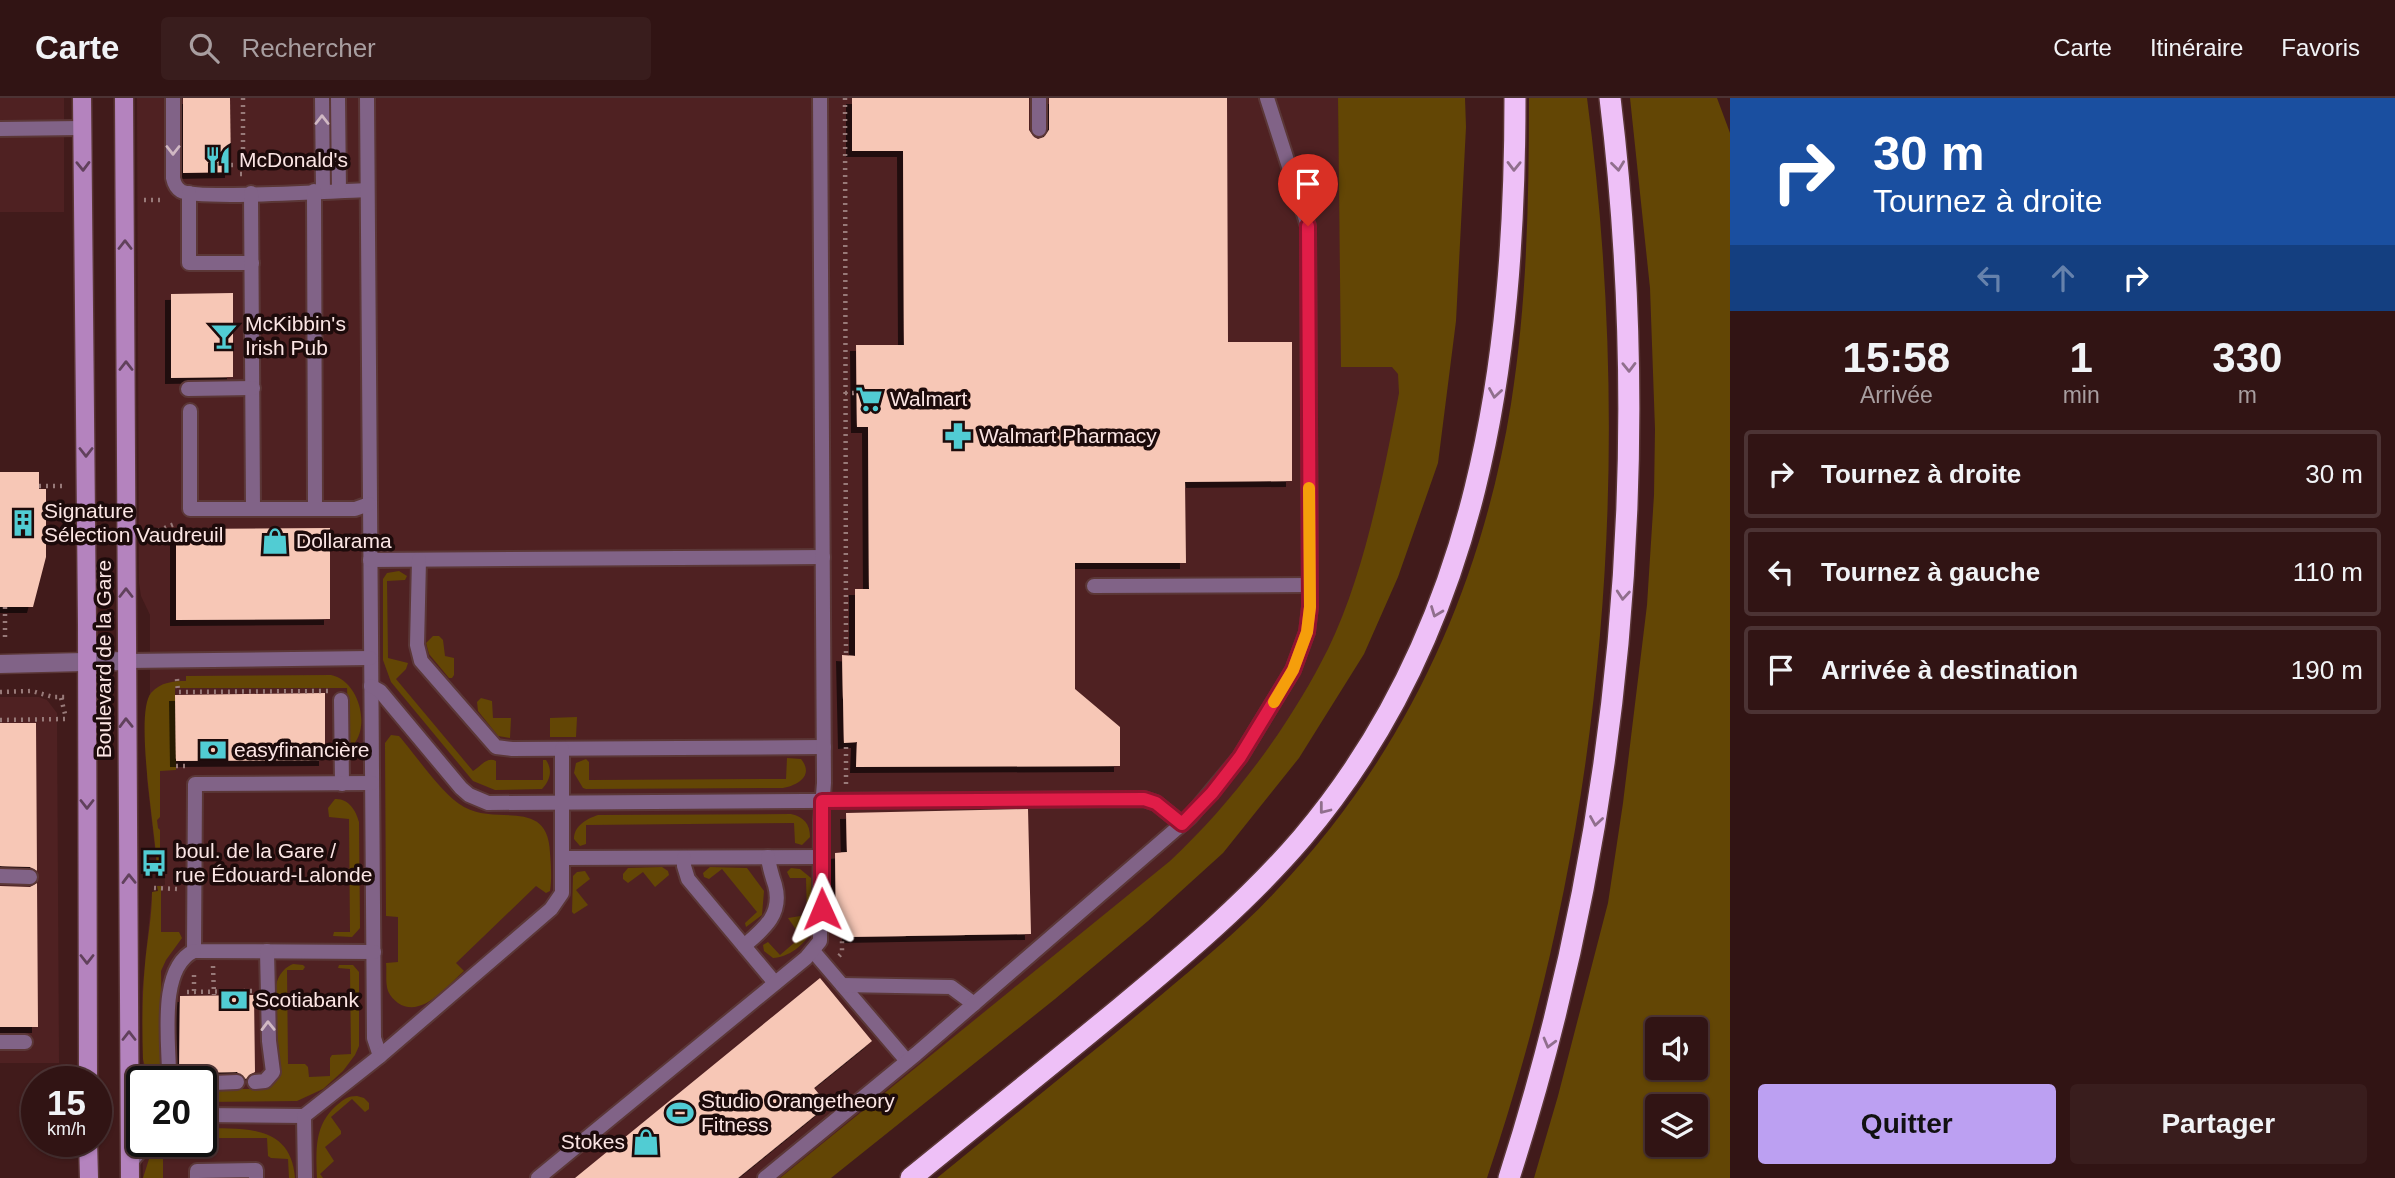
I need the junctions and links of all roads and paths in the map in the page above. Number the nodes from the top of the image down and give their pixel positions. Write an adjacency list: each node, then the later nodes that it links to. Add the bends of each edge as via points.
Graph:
1 (82, 98): 16 (main road, Boulevard de la Gare)
2 (124, 98): 52 (main road, Boulevard de la Gare, one-way to 2)
3 (173, 98): 26 (lane, one-way to 26, via 174,183)
4 (243, 98): 20 (path)
5 (322, 98): 24 (lane, one-way to 5)
6 (338, 98): 25 (lane)
7 (367, 98): 23 (lane)
8 (820, 98): 43 (lane)
9 (845, 98): 14 (path)
10 (1039, 98): 18 (lane)
11 (1267, 98): 46 (lane, via 1308,226)
12 (1514, 98): 108 (highway, one-way to 108, via 1509,278 1483,460 1454,566 1391,707 1332,800 1235,909)
13 (1609, 98): 109 (highway, one-way to 109, via 1622,206 1629,364 1628,519 1618,649 1595,824 1575,929 1553,1029)
14 (845, 112): 15 (path); 33 (path)
15 (852, 112)
16 (82, 128): 17 (lane); 53 (main road, Boulevard de la Gare, one-way to 53)
17 (0, 129)
18 (1039, 129)
19 (231, 165): 20 (path)
20 (243, 165): 21 (path); 22 (path, via 243,174)
21 (278, 165)
22 (232, 175)
23 (368, 190): 25 (lane); 38 (lane)
24 (319, 191): 25 (lane); 27 (lane); 40 (lane)
25 (339, 191)
26 (189, 193): 27 (lane); 30 (lane, via 189,263)
27 (251, 193): 30 (lane)
28 (143, 200): 29 (path)
29 (167, 201)
30 (252, 263): 31 (lane)
31 (253, 388): 32 (lane); 39 (lane)
32 (188, 389)
33 (845, 393): 34 (path); 50 (path)
34 (856, 393)
35 (190, 411): 39 (lane, via 190,509)
36 (69, 485): 37 (path)
37 (39, 486)
38 (369, 504): 40 (lane, via 355,509); 45 (lane)
39 (253, 509): 40 (lane)
40 (315, 509)
41 (173, 523): 42 (path)
42 (145, 536)
43 (823, 558): 44 (lane); 63 (lane)
44 (419, 560): 45 (lane); 64 (lane, via 417,645 421,661 491,744 503,749)
45 (370, 561): 51 (lane)
46 (1310, 585): 47 (lane); 70 (lane, via 1307,632 1293,670 1240,757)
47 (1094, 586)
48 (5, 607): 49 (path)
49 (5, 641)
50 (846, 655)
51 (370, 658): 52 (lane); 56 (lane)
52 (126, 661): 53 (street); 94 (main road, Boulevard de la Gare, one-way to 52)
53 (87, 663): 54 (street); 93 (main road, Boulevard de la Gare, one-way to 93)
54 (0, 664)
55 (177, 679): 58 (path, via 178,692)
56 (371, 686): 66 (lane); 69 (lane, via 469,795 488,803)
57 (0, 692): 59 (path, via 32,691)
58 (341, 695): 65 (lane)
59 (61, 698)
60 (65, 719): 61 (path)
61 (0, 720)
62 (846, 743): 67 (path)
63 (824, 747): 64 (lane); 68 (lane)
64 (562, 749): 69 (lane)
65 (342, 783): 66 (lane); 79 (lane, via 195,784)
66 (372, 783): 82 (lane)
67 (846, 788)
68 (822, 801): 69 (lane); 70 (lane, via 1144,799); 72 (lane)
69 (562, 803): 73 (lane)
70 (1182, 824): 88 (lane)
71 (768, 857): 72 (lane); 74 (lane); 78 (lane, via 776,910 766,928)
72 (821, 857): 81 (lane, via 822,934)
73 (562, 858): 74 (lane); 91 (lane, via 562,893 554,907)
74 (684, 858): 78 (lane, via 688,879)
75 (0, 876): 76 (lane)
76 (30, 877)
77 (842, 926): 83 (path, via 842,953)
78 (744, 946): 84 (lane)
79 (194, 951): 80 (lane); 95 (lane, via 176,967 169,986)
80 (267, 951): 82 (lane); 97 (lane, one-way to 80, via 265,1081 273,1072)
81 (813, 951): 84 (lane); 85 (lane)
82 (374, 952): 91 (lane, via 375,1044)
83 (837, 958)
84 (775, 983): 106 (lane)
85 (842, 985): 88 (lane, via 951,987); 92 (lane)
86 (259, 990): 87 (path)
87 (175, 992)
88 (974, 1004): 92 (lane)
89 (0, 1042): 90 (lane)
90 (25, 1042)
91 (380, 1056): 100 (lane)
92 (907, 1061): 107 (lane)
93 (88, 1066)
94 (130, 1066)
95 (169, 1066)
96 (237, 1082): 98 (lane)
97 (256, 1082)
98 (217, 1083)
99 (217, 1115): 100 (lane)
100 (304, 1116): 105 (lane)
101 (88, 1157): 102 (main road)
102 (89, 1178)
103 (197, 1178): 104 (lane, via 197,1171 256,1170)
104 (256, 1178)
105 (305, 1178)
106 (538, 1178)
107 (765, 1178)
108 (911, 1178)
109 (1509, 1178)

